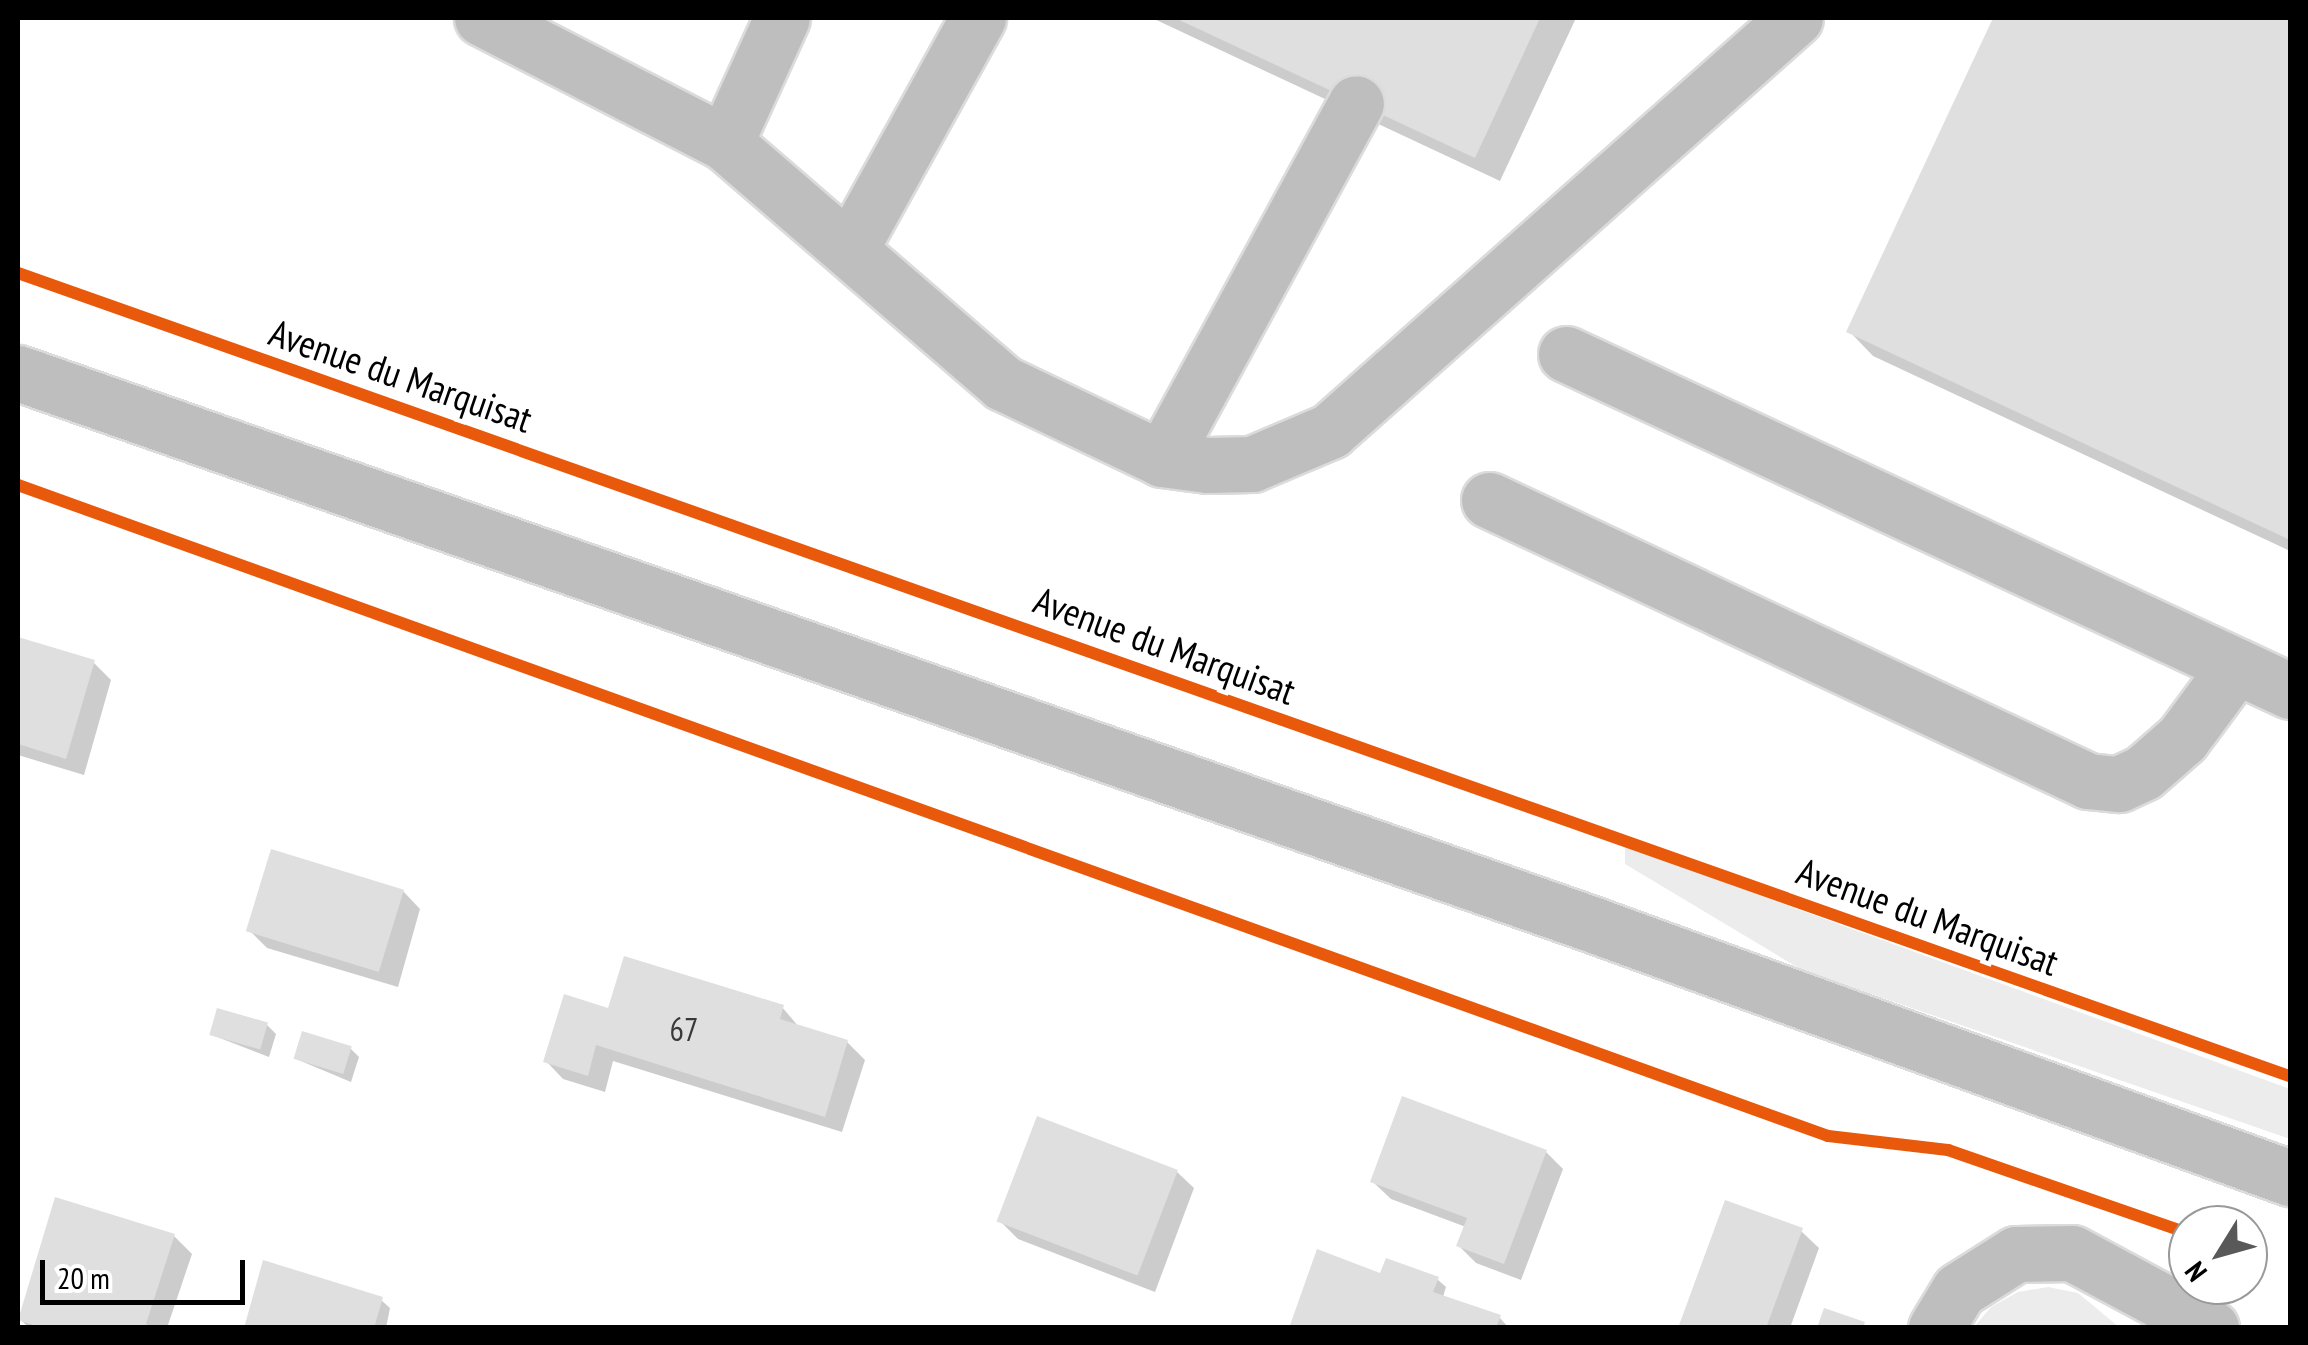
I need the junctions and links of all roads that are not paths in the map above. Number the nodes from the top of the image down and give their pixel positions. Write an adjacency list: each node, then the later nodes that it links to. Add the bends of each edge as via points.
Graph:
1 (482, 18): 6 (main road)
2 (782, 18): 6 (main road)
3 (978, 18): 7 (main road)
4 (1795, 18): 10 (main road, via 1330,431 1252,464)
5 (1356, 103): 10 (main road)
6 (726, 143): 7 (main road)
7 (851, 247): 10 (main road, via 1004,383)
8 (1566, 354): 12 (main road)
9 (18, 373): 14 (main road, via 1594,925)
10 (1162, 460)
11 (1489, 500): 12 (main road, via 2088,781 2119,784 2142,773 2182,738)
12 (2236, 666): 13 (main road)
13 (2290, 691)
14 (2290, 1178)
15 (1936, 1328): 16 (main road, via 1959,1290 2016,1254 2072,1253)
16 (2212, 1328)

